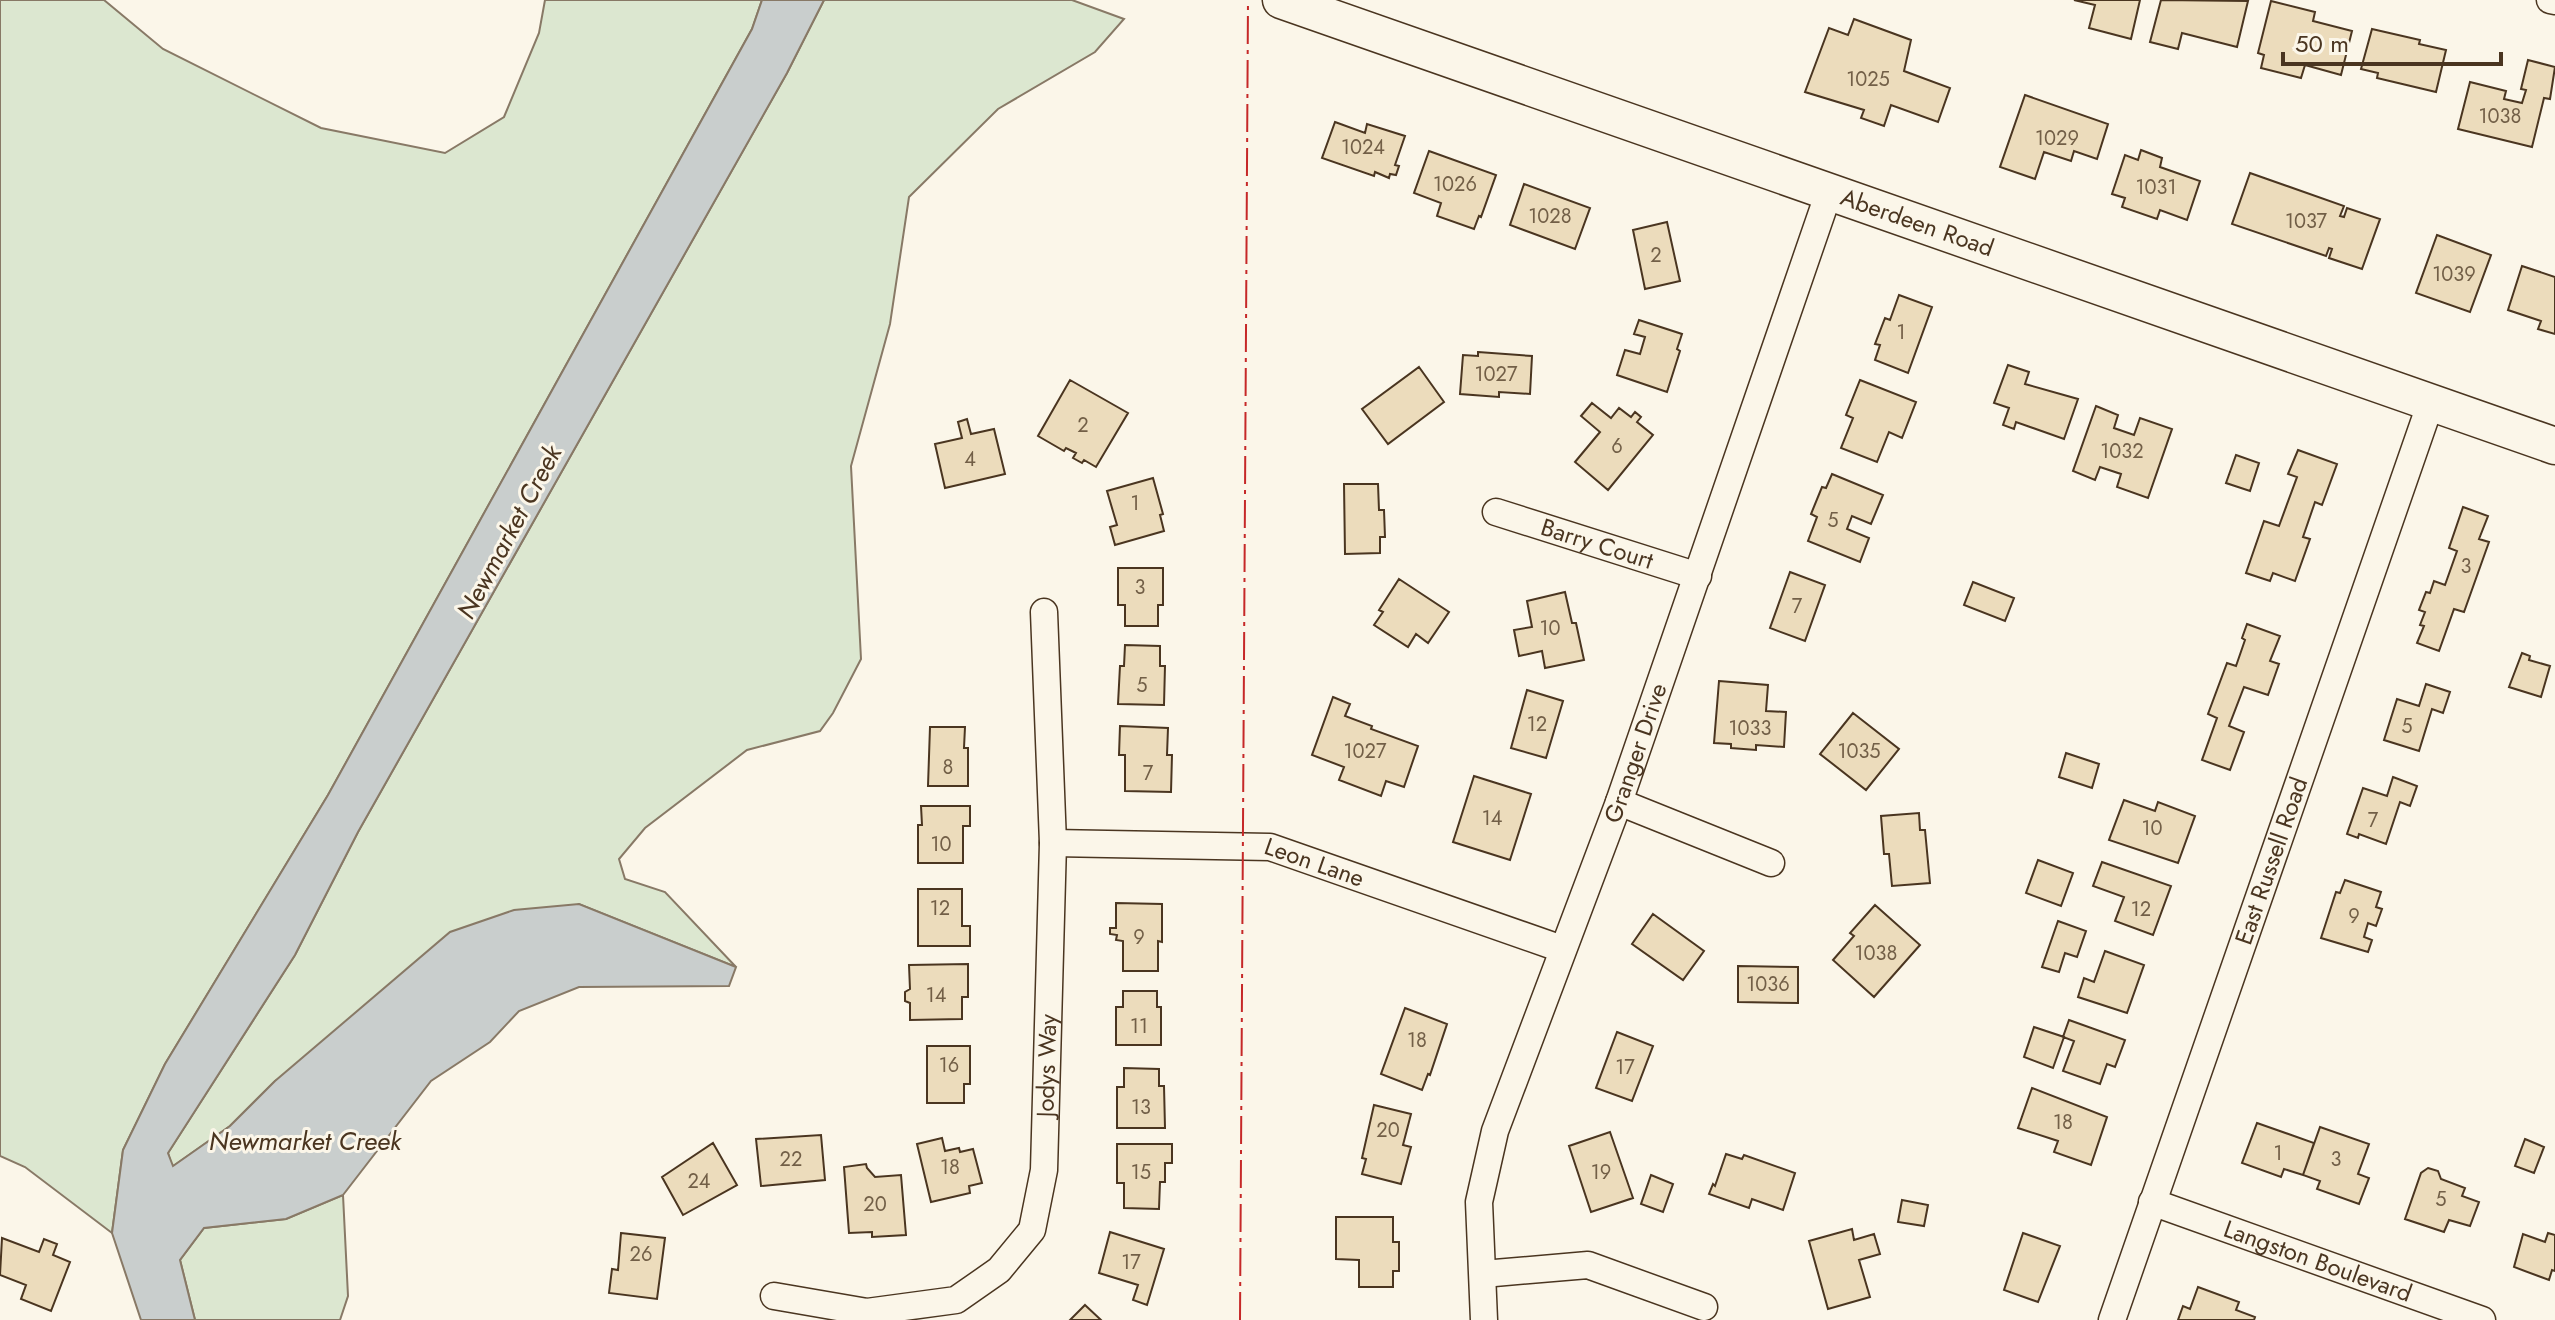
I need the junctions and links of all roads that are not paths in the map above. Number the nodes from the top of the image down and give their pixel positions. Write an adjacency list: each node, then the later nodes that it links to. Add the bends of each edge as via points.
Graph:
1 (1281, 0): 2 (main road, Aberdeen Road)
2 (1829, 192): 3 (main road, Aberdeen Road); 6 (street, Granger Drive)
3 (2431, 402): 4 (main road, Aberdeen Road); 12 (street, East Russell Road)
4 (2555, 446)
5 (1496, 512): 6 (street, Barry Court)
6 (1698, 576): 8 (street, Granger Drive)
7 (1044, 612): 9 (street, Jodys Way)
8 (1619, 802): 10 (street); 11 (street, Granger Drive)
9 (1053, 843): 11 (street, Leon Lane, via 1270,847); 14 (street, Jodys Way, via 1044,1170 1032,1230 999,1270 956,1300 867,1312)
10 (1771, 863)
11 (1562, 949): 13 (street, Granger Drive, via 1495,1131 1479,1202)
12 (2152, 1202): 17 (street, East Russell Road); 18 (street, Langston Boulevard)
13 (1483, 1274): 15 (street, via 1588,1265); 16 (street, Granger Drive)
14 (774, 1296)
15 (1704, 1307)
16 (1484, 1320)
17 (2112, 1320)
18 (2482, 1320)

